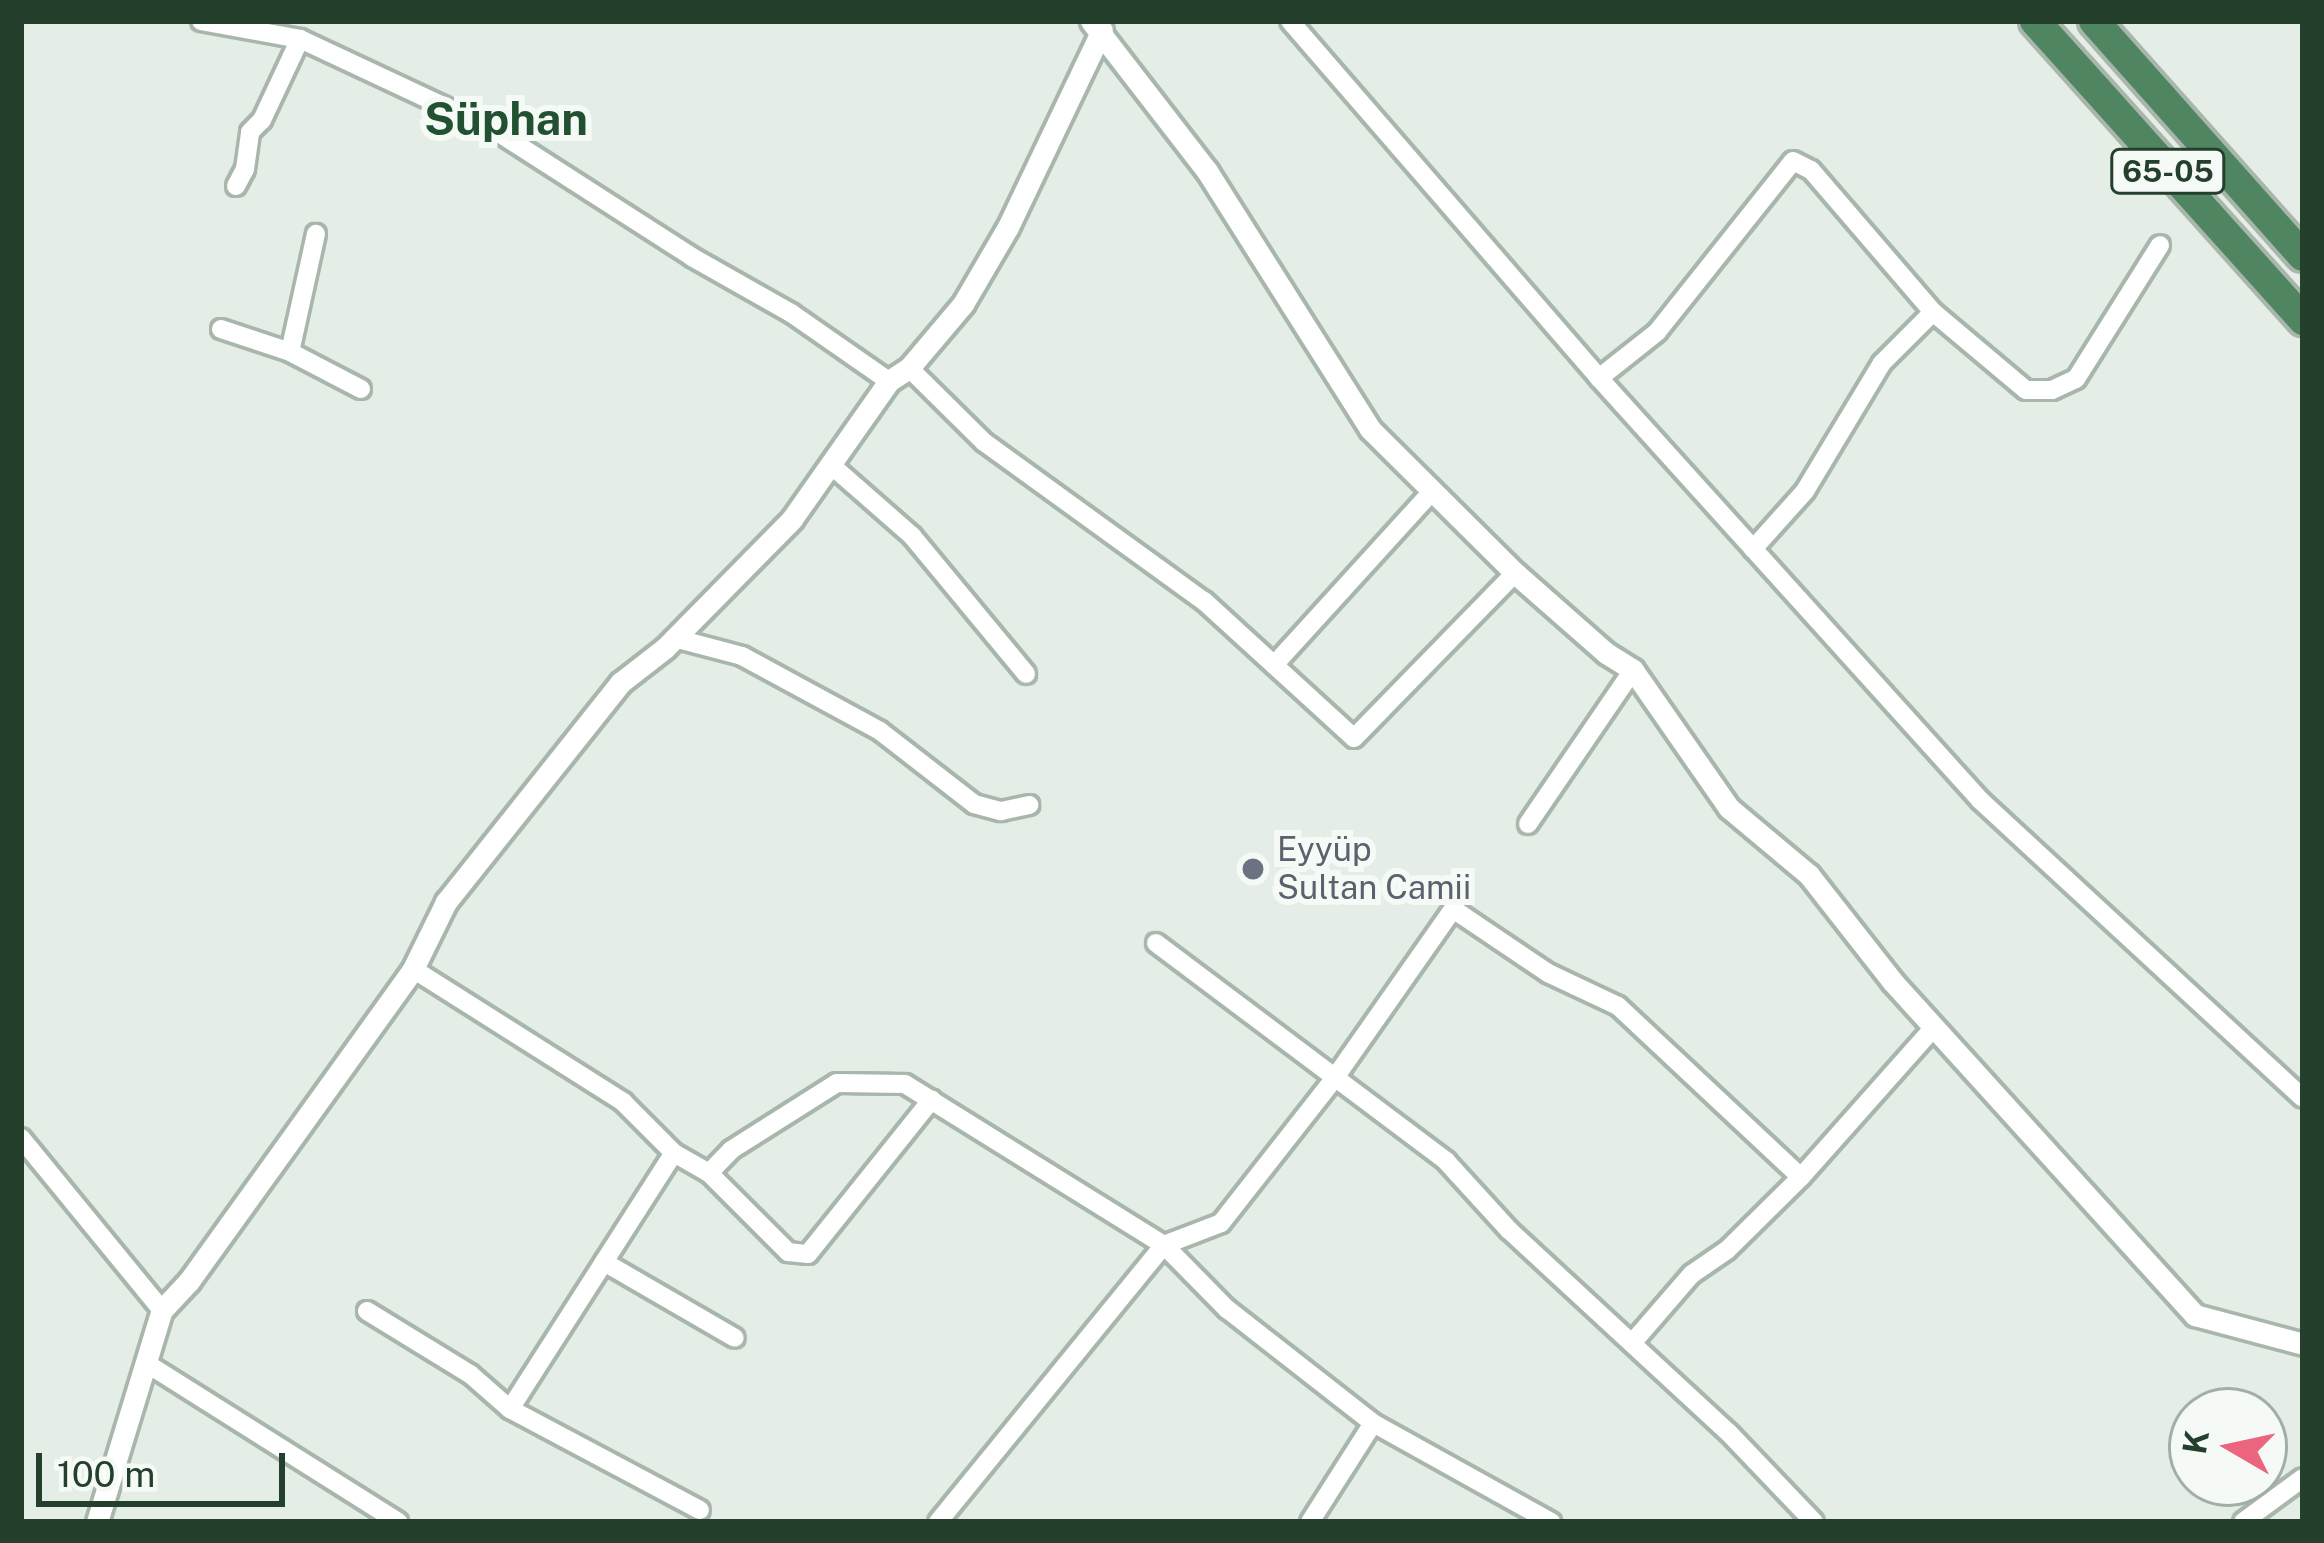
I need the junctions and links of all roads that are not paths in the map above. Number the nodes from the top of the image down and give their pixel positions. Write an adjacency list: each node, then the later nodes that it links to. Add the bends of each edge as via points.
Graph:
1 (201, 21): 6 (street)
2 (1290, 21): 16 (street)
3 (2035, 21): 12 (highway, 65-05)
4 (2094, 21): 10 (highway, 65-05)
5 (1096, 26): 15 (street, via 997,246 963,304); 20 (street, via 1207,171 1370,429)
6 (301, 39): 7 (street, via 250,132); 17 (street, via 496,130)
7 (236, 186)
8 (316, 234): 14 (street)
9 (2159, 245): 11 (street, via 2096,353 2076,379 2052,390 2026,390)
10 (2303, 256)
11 (1933, 313): 16 (street, via 1811,170 1793,161 1657,332); 21 (street, via 1882,363 1805,491)
12 (2303, 320)
13 (221, 328): 14 (street)
14 (290, 352): 18 (street)
15 (909, 368): 17 (street); 24 (street, via 984,442 1204,601)
16 (1600, 378): 21 (street)
17 (889, 382): 19 (street)
18 (361, 389)
19 (831, 465): 23 (street, via 792,519); 26 (street, via 912,536)
20 (1433, 490): 22 (street); 24 (street)
21 (1753, 548): 33 (street, via 1980,800)
22 (1515, 573): 24 (street, via 1354,738); 25 (street)
23 (674, 638): 27 (street, via 742,656 880,731 974,804 1001,811); 30 (street, via 620,683 460,884)
24 (1274, 665)
25 (1633, 670): 28 (street); 31 (street, via 1730,808 1810,875)
26 (1026, 674)
27 (1029, 805)
28 (1528, 824)
29 (1156, 943): 32 (street)
30 (413, 969): 36 (street, via 622,1102); 41 (street)
31 (1934, 1027): 38 (street); 45 (street, via 2194,1316)
32 (1334, 1078): 38 (street, via 1454,909 1548,973 1618,1006); 39 (street, via 1221,1223); 44 (street, via 1446,1161)
33 (2303, 1098)
34 (932, 1099): 37 (street, via 905,1084 837,1083 730,1150); 37 (street, via 808,1254 788,1252); 39 (street)
35 (21, 1138): 41 (street)
36 (674, 1153): 37 (street); 40 (street)
37 (709, 1173)
38 (1801, 1177): 44 (street, via 1692,1274)
39 (1164, 1245): 48 (street, via 1227,1310); 54 (street)
40 (604, 1262): 43 (street); 47 (street)
41 (163, 1310): 46 (street)
42 (367, 1311): 47 (street)
43 (734, 1338)
44 (1633, 1342): 56 (street)
45 (2303, 1345)
46 (146, 1363): 52 (street); 53 (street)
47 (510, 1409): 50 (street)
48 (1373, 1424): 51 (street); 55 (street)
49 (2303, 1478): 57 (street)
50 (700, 1510)
51 (1545, 1521)
52 (97, 1522)
53 (398, 1522)
54 (938, 1522)
55 (1310, 1522)
56 (1814, 1522)
57 (2242, 1522)

